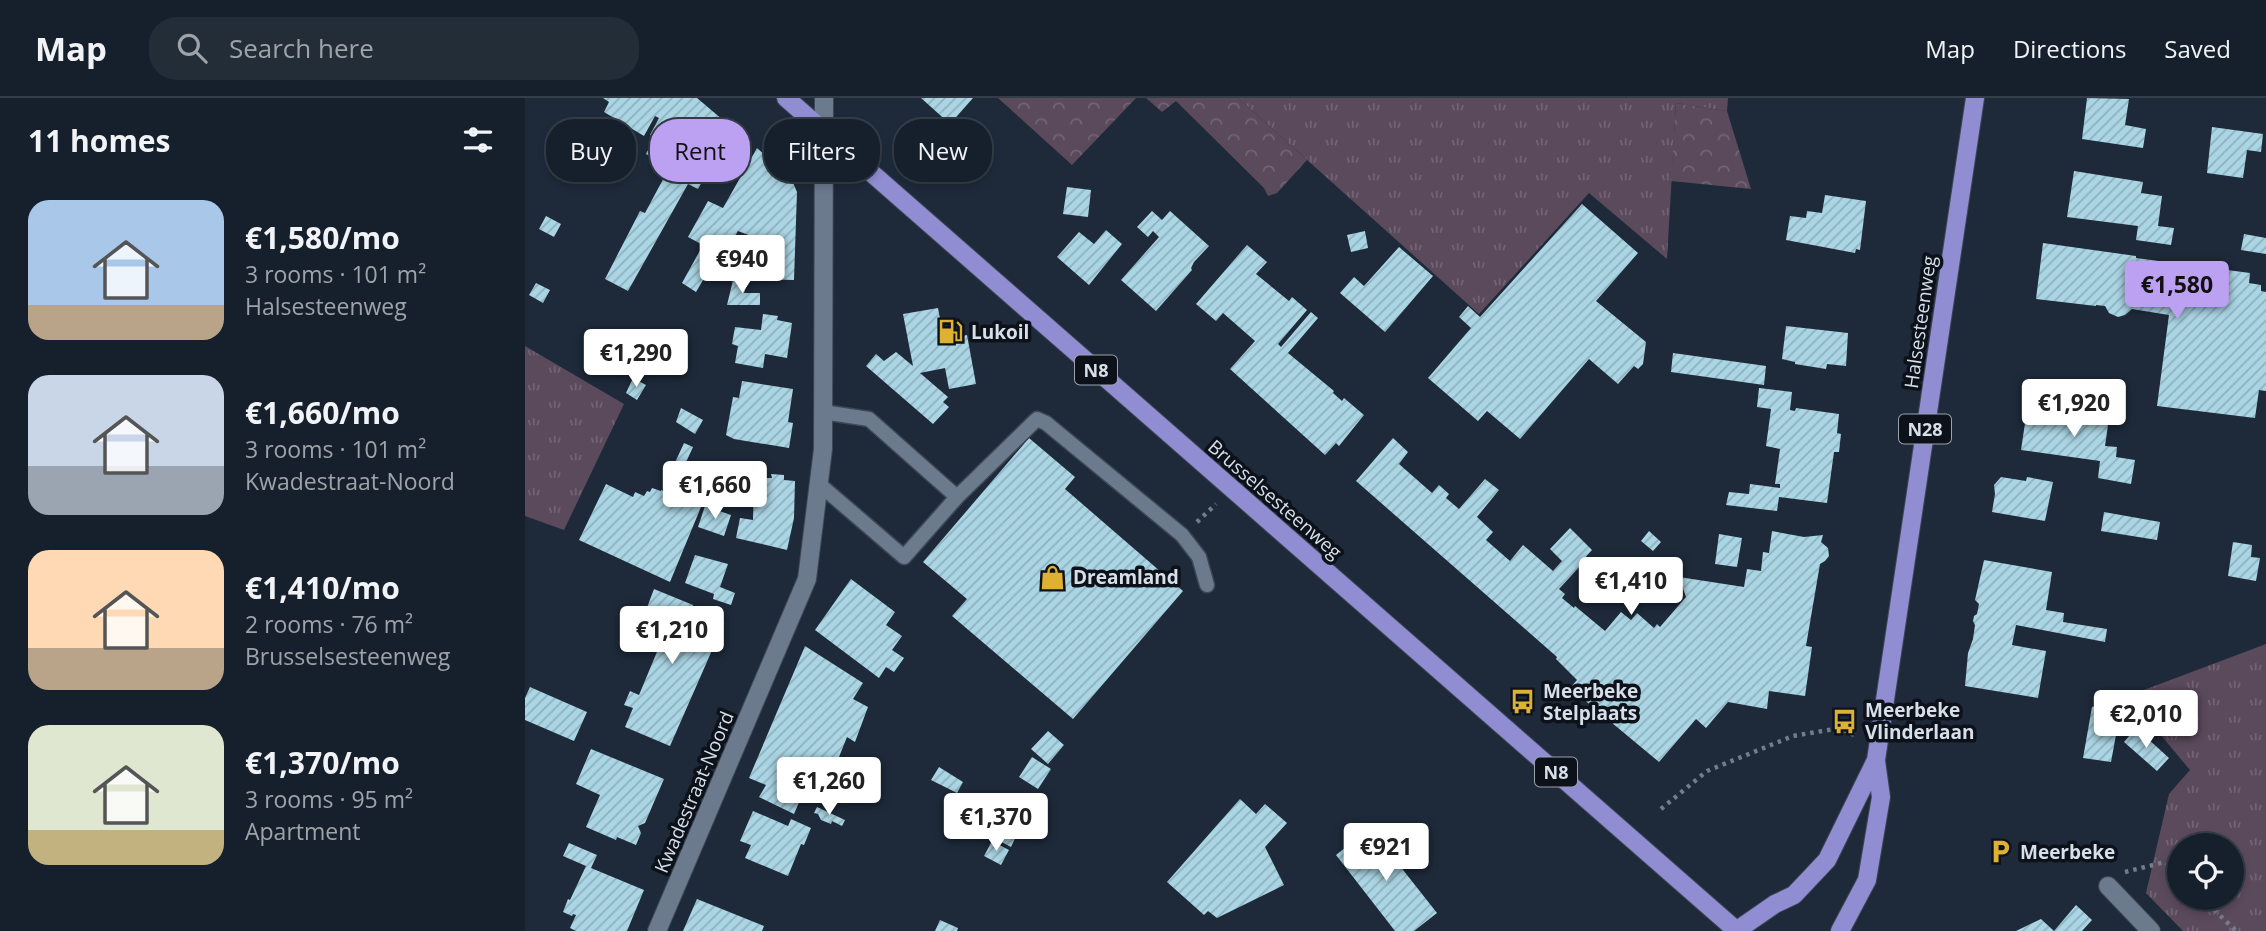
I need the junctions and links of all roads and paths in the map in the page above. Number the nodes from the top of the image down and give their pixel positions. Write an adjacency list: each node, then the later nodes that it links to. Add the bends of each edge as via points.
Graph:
1 (786, 98): 4 (main road, Brusselsesteenweg / N8)
2 (824, 98): 5 (street, Kwadestraat-Noord)
3 (1975, 98): 14 (main road, Halsesteenweg / N28)
4 (810, 119)
5 (824, 119)
6 (880, 180): 10 (main road, Brusselsesteenweg / N8)
7 (824, 182): 8 (street, Kwadestraat-Noord)
8 (823, 412): 9 (street, Kwadestraat-Noord); 11 (lane, via 869,419)
9 (819, 484): 11 (lane, via 904,557); 19 (street, Kwadestraat-Noord, via 807,579)
10 (1232, 489): 12 (path); 20 (main road, Brusselsesteenweg / N8)
11 (957, 497): 12 (lane, via 1037,419)
12 (1182, 535): 13 (lane, via 1199,557)
13 (1207, 585)
14 (1877, 753): 15 (path, via 1839,728 1793,736 1707,771); 20 (main road, Halsesteenweg / N28, via 1827,860 1794,895); 21 (main road, Halsesteenweg / N28, via 1881,797 1867,880)
15 (1661, 809)
16 (2167, 864): 17 (path)
17 (2111, 881): 22 (street)
18 (2214, 910): 23 (path)
19 (657, 931)
20 (1736, 931)
21 (1840, 931)
22 (2151, 931)
23 (2236, 931)

